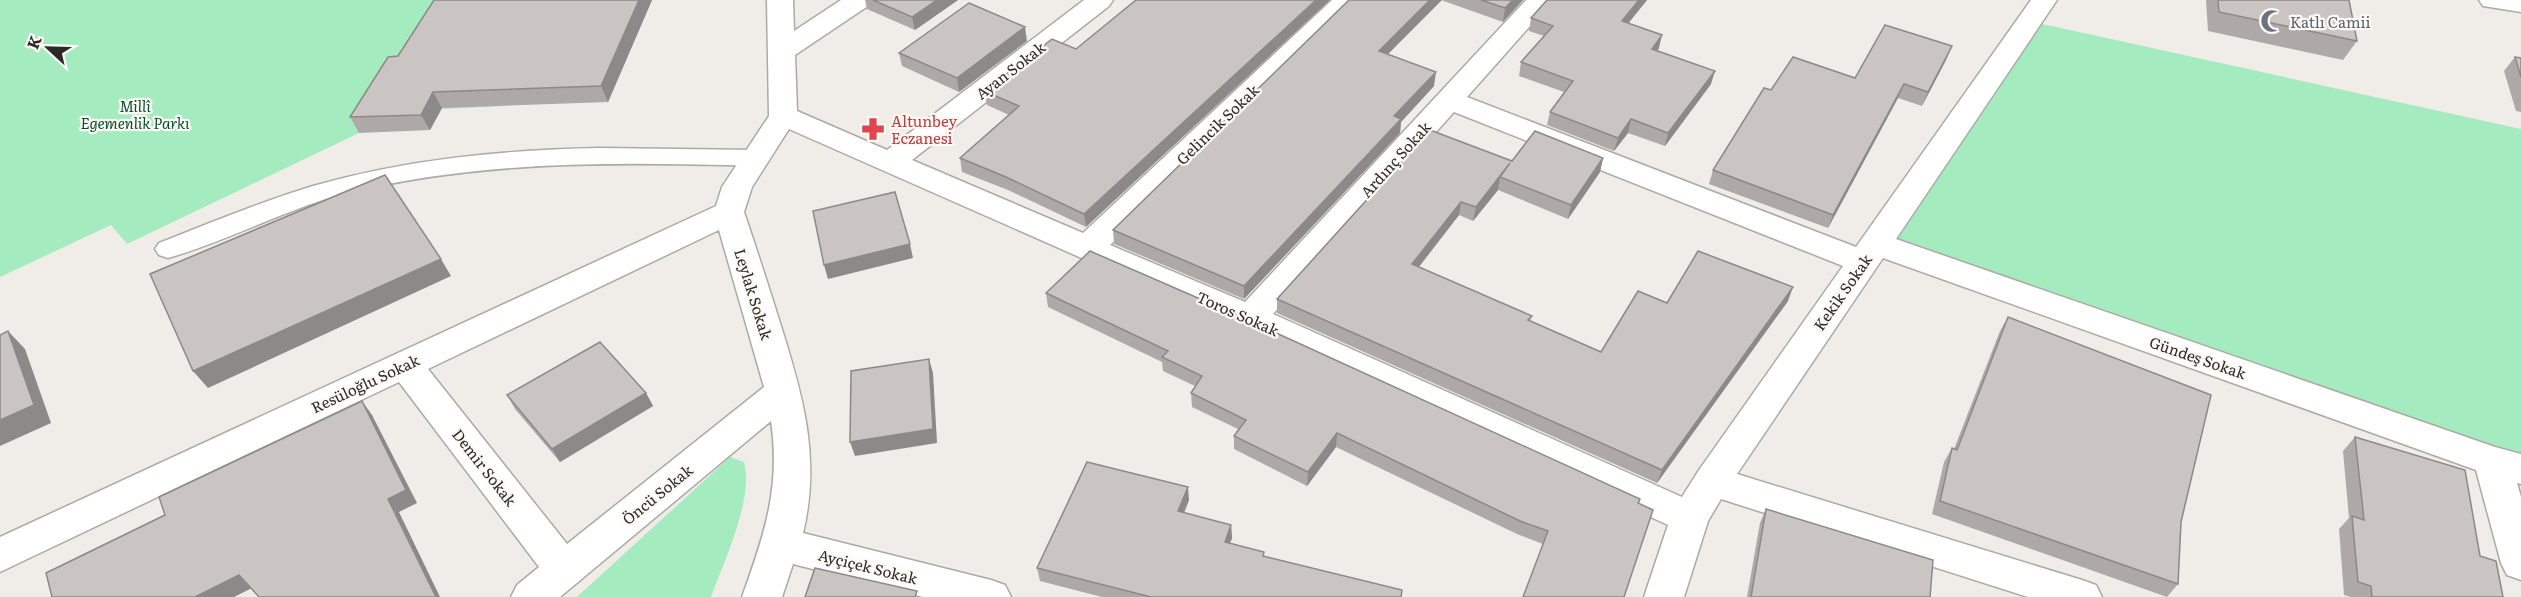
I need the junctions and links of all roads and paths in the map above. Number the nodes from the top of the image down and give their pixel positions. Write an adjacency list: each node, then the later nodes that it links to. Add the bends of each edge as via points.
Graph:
1 (780, 0): 9 (street)
2 (859, 0): 9 (street)
3 (1100, 0): 13 (street, Ayan Sokak)
4 (1347, 0): 15 (street, Gelincik Sokak)
5 (1540, 0): 10 (street, Ardınç Sokak)
6 (2044, 0): 17 (street, Kekik Sokak)
7 (2492, 0): 8 (street)
8 (2521, 4)
9 (781, 52): 11 (street)
10 (1448, 100): 17 (street, Gündeş Sokak); 18 (street, Ardınç Sokak)
11 (783, 116): 12 (street); 13 (street, Toros Sokak)
12 (756, 158): 14 (street, via 737,187); 16 (lane, via 612,154 454,164 392,174 295,200)
13 (891, 162): 15 (street, Toros Sokak)
14 (729, 212): 19 (street, Resüloğlu Sokak); 20 (street, Leylak Sokak)
15 (1088, 247): 18 (street, Toros Sokak)
16 (168, 249)
17 (1869, 253): 21 (street, Gündeş Sokak); 22 (street, Kekik Sokak)
18 (1250, 318): 23 (street, Toros Sokak)
19 (405, 364): 25 (street, Resüloğlu Sokak); 27 (street, Demir Sokak)
20 (784, 390): 24 (street, Leylak Sokak, via 793,467 791,498); 27 (street, Öncü Sokak)
21 (2506, 465): 26 (street)
22 (1712, 481): 23 (street, Kekik Sokak); 32 (street)
23 (1690, 518): 31 (street, Kekik Sokak)
24 (780, 544): 29 (street, Leylak Sokak); 30 (street, Ayçiçek Sokak)
25 (0, 555)
26 (2521, 563)
27 (564, 570): 28 (street, Öncü Sokak)
28 (531, 597)
29 (762, 597)
30 (991, 597)
31 (1664, 597)
32 (2082, 597)

